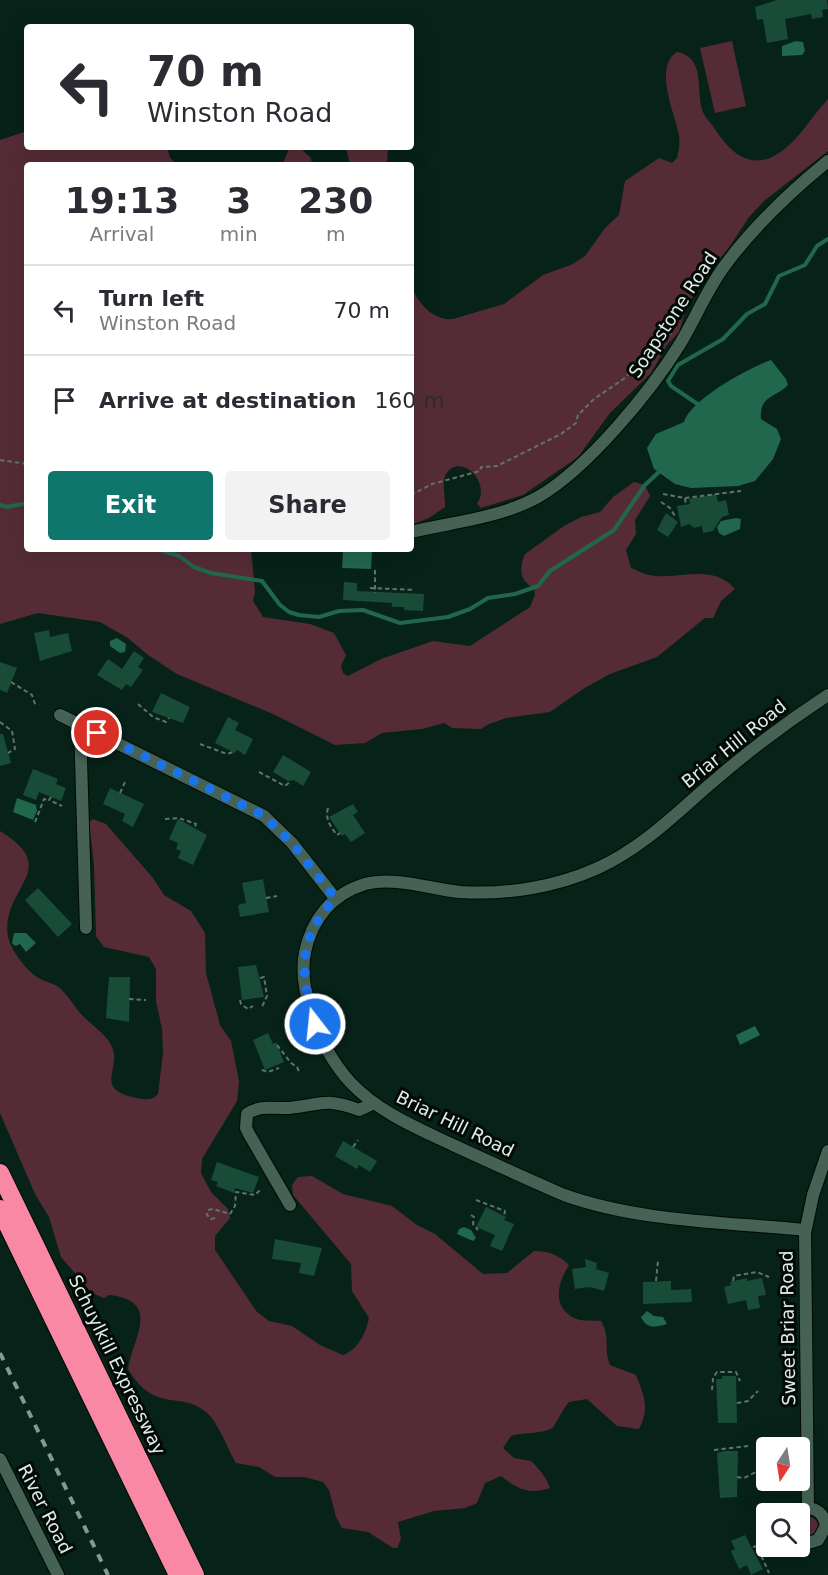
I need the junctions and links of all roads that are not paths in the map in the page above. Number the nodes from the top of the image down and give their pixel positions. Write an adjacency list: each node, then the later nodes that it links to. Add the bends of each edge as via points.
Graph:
1 (828, 160): 2 (street, Soapstone Road, via 764,220 724,267 687,332 638,403 576,468 529,501)
2 (414, 531)
3 (828, 695): 6 (street, Briar Hill Road, via 760,742 642,843 598,868 518,890 460,892 377,882)
4 (60, 715): 5 (street)
5 (80, 725): 6 (street, via 264,816 292,843); 7 (street)
6 (335, 898): 8 (street, Briar Hill Road, via 308,939 304,980 324,1044 351,1083)
7 (86, 928)
8 (374, 1103): 11 (street, via 359,1110 339,1102 320,1101 288,1108 265,1107 248,1114 246,1128); 13 (street, Briar Hill Road, via 443,1140 588,1204)
9 (828, 1151): 13 (street, Sweet Briar Road)
10 (0, 1173): 20 (highway, Schuylkill Expressway)
11 (290, 1205)
12 (0, 1209): 19 (highway, Schuylkill Expressway)
13 (805, 1230): 15 (street, Sweet Briar Road)
14 (0, 1459): 18 (street, River Road)
15 (807, 1503)
16 (810, 1509): 17 (street, via 822,1515 825,1531)
17 (810, 1542)
18 (58, 1575)
19 (178, 1575)
20 (195, 1575)

